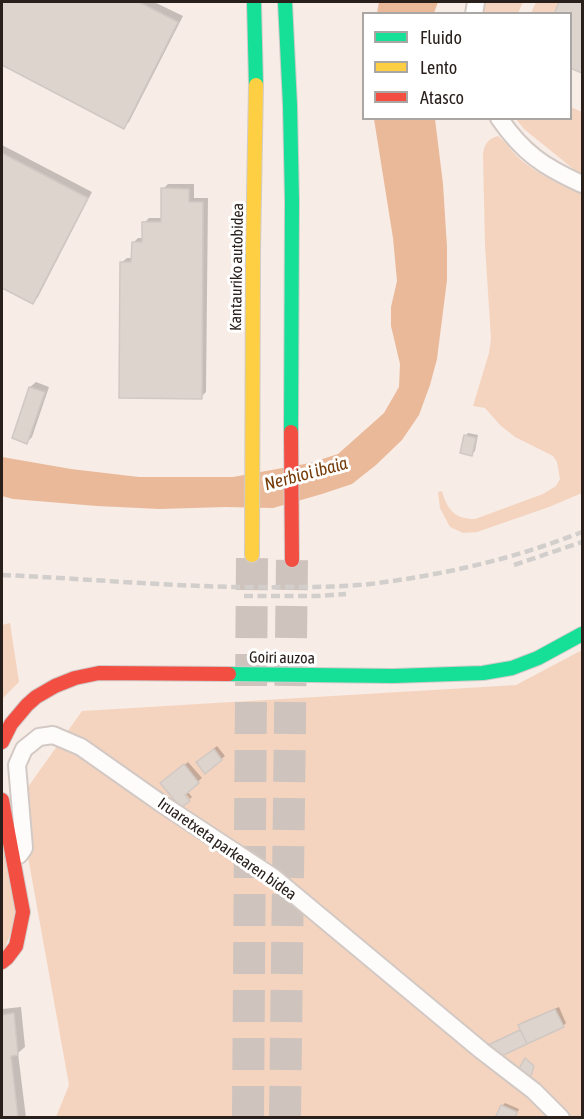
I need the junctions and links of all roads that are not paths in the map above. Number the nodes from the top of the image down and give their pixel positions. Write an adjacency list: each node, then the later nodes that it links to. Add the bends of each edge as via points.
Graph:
1 (254, 2): 5 (main road, Kantauriko autobidea)
2 (285, 2): 6 (main road, via 290,105)
3 (500, 120): 4 (street, via 537,161)
4 (582, 184)
5 (252, 555)
6 (292, 560)
7 (582, 634): 8 (main road, Goiri auzoa, via 512,669 483,673 99,673 69,679 29,701 5,731)
8 (2, 742)
9 (2, 800): 10 (main road)
10 (12, 856): 11 (main road, via 23,912 16,946); 12 (street, Iruaretxeta parkearen bidea, via 19,855 24,848 17,765 24,749 39,737 53,735 81,747 273,877 534,1091)
11 (2, 962)
12 (561, 1118)

